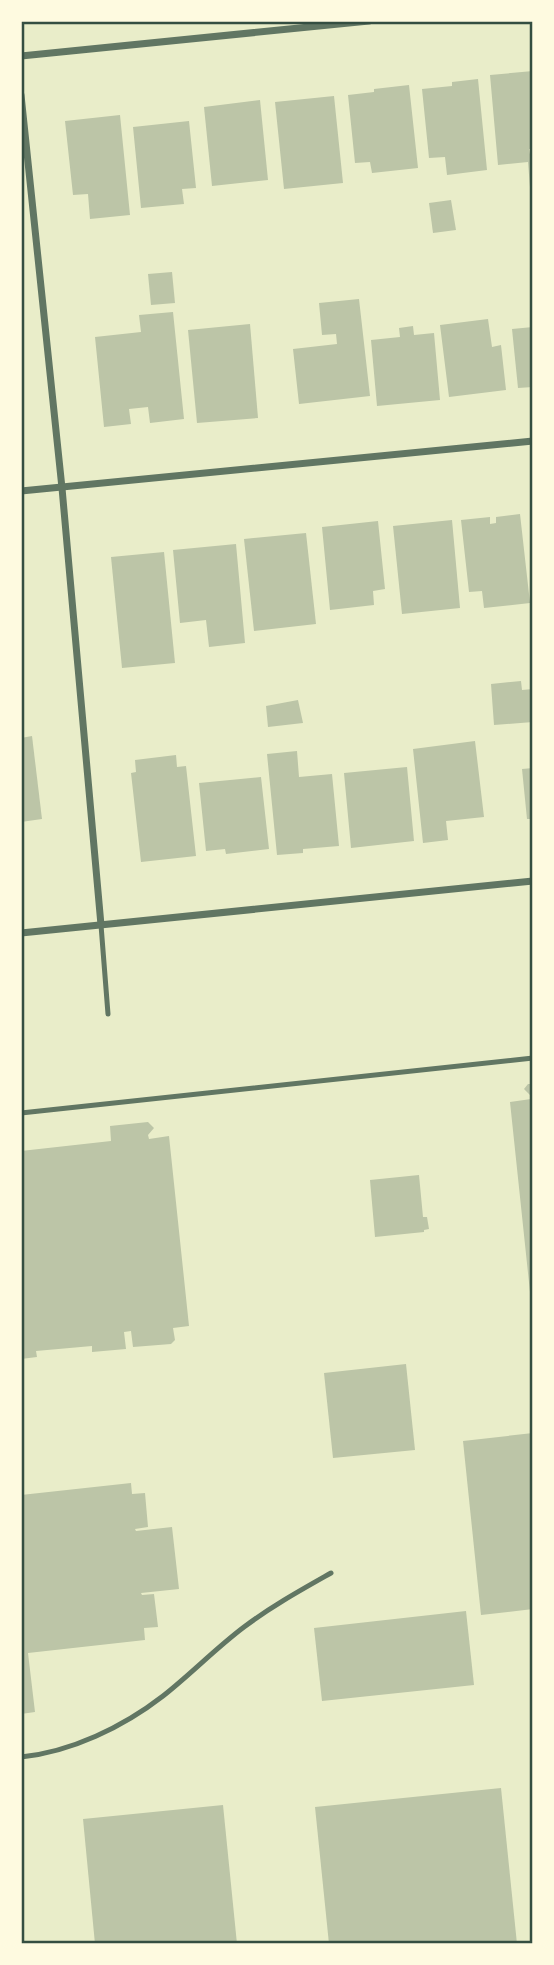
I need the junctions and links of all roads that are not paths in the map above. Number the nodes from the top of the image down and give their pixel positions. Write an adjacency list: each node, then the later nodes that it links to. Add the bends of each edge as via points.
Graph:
1 (369, 21): 2 (street)
2 (21, 56)
3 (21, 96): 5 (street)
4 (533, 441): 5 (street)
5 (62, 488): 6 (street); 8 (street)
6 (21, 491)
7 (533, 881): 8 (street)
8 (101, 925): 9 (street); 10 (lane)
9 (21, 933)
10 (108, 1014)
11 (533, 1058): 12 (lane)
12 (21, 1113)
13 (331, 1573): 14 (lane, via 243,1628 162,1697 116,1726 40,1755)
14 (21, 1757)

